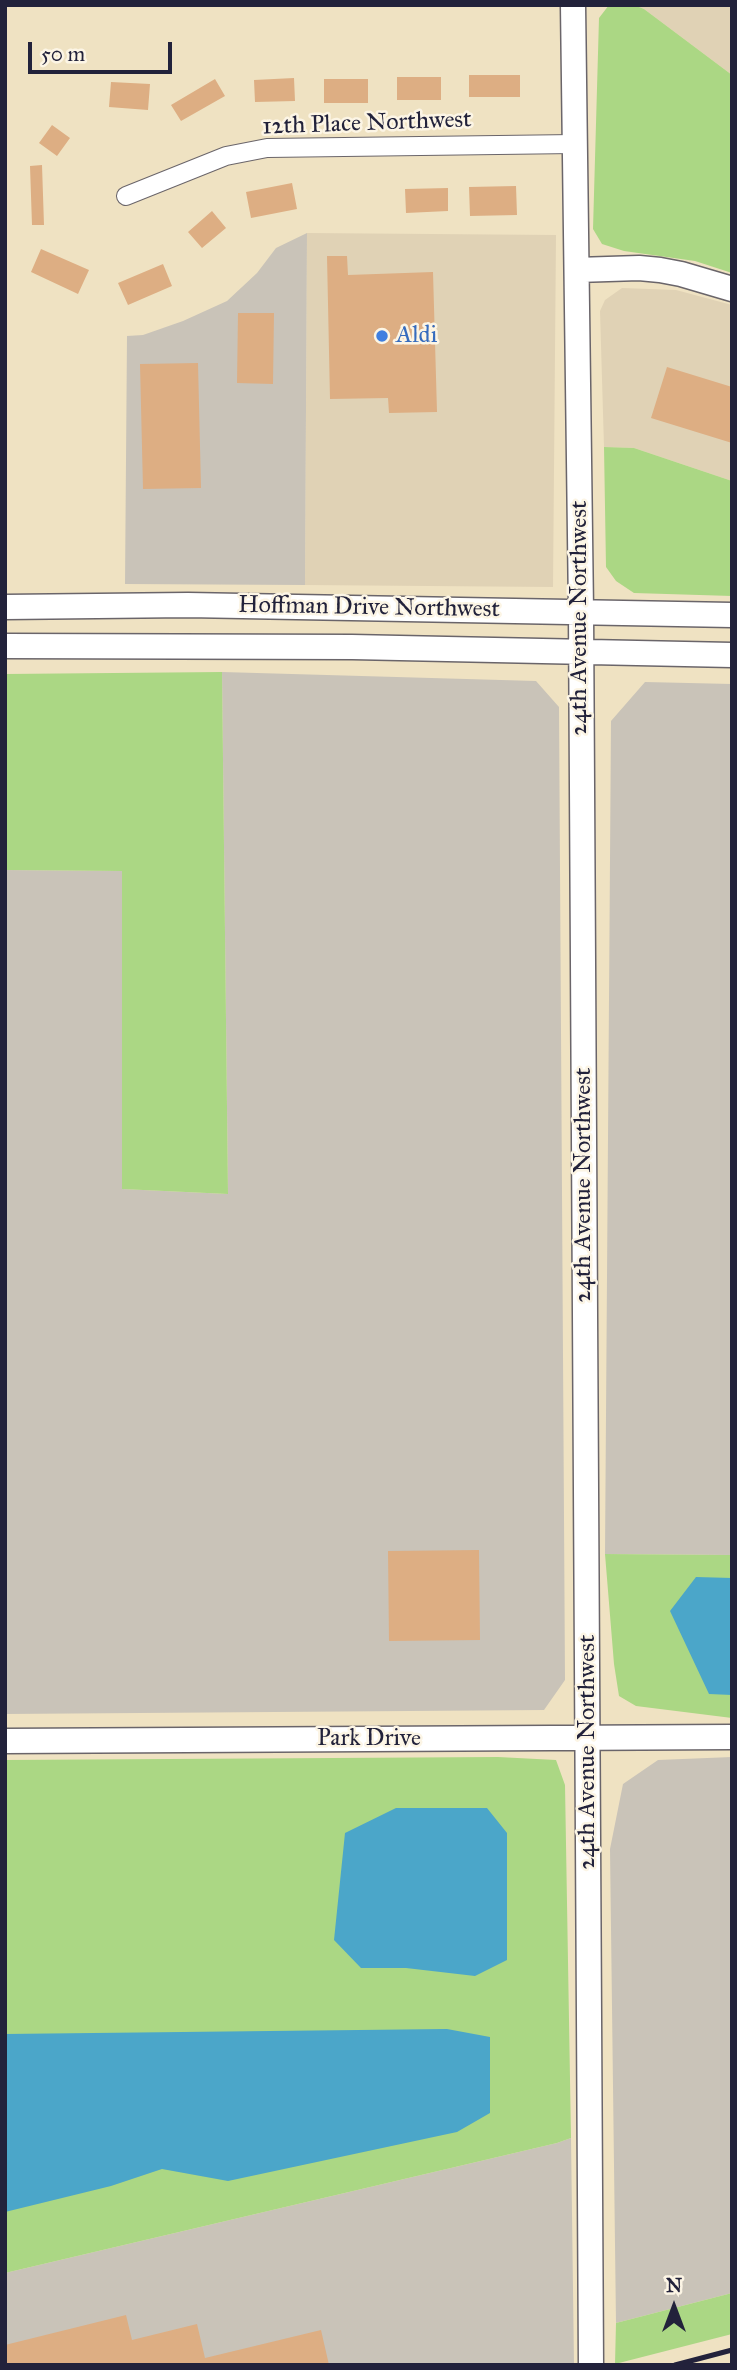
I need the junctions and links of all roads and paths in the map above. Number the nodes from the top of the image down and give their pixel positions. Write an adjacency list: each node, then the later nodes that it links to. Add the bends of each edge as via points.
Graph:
1 (573, 5): 2 (street, 24th Avenue Northwest)
2 (575, 144): 3 (street, 12th Place Northwest, via 267,148 226,156); 4 (street, 24th Avenue Northwest)
3 (126, 196)
4 (577, 271): 5 (street, via 660,270); 7 (street, 24th Avenue Northwest)
5 (732, 289)
6 (5, 607): 7 (street, Hoffman Drive Northwest)
7 (581, 611): 8 (street, Hoffman Drive Northwest); 10 (street, 24th Avenue Northwest)
8 (732, 615)
9 (5, 646): 10 (street, Hoffman Drive Northwest)
10 (581, 651): 11 (street, Hoffman Drive Northwest); 13 (street, 24th Avenue Northwest)
11 (732, 654)
12 (732, 1737): 13 (street, Park Drive)
13 (588, 1738): 14 (street, Park Drive); 15 (street, 24th Avenue Northwest)
14 (5, 1741)
15 (591, 2365)

